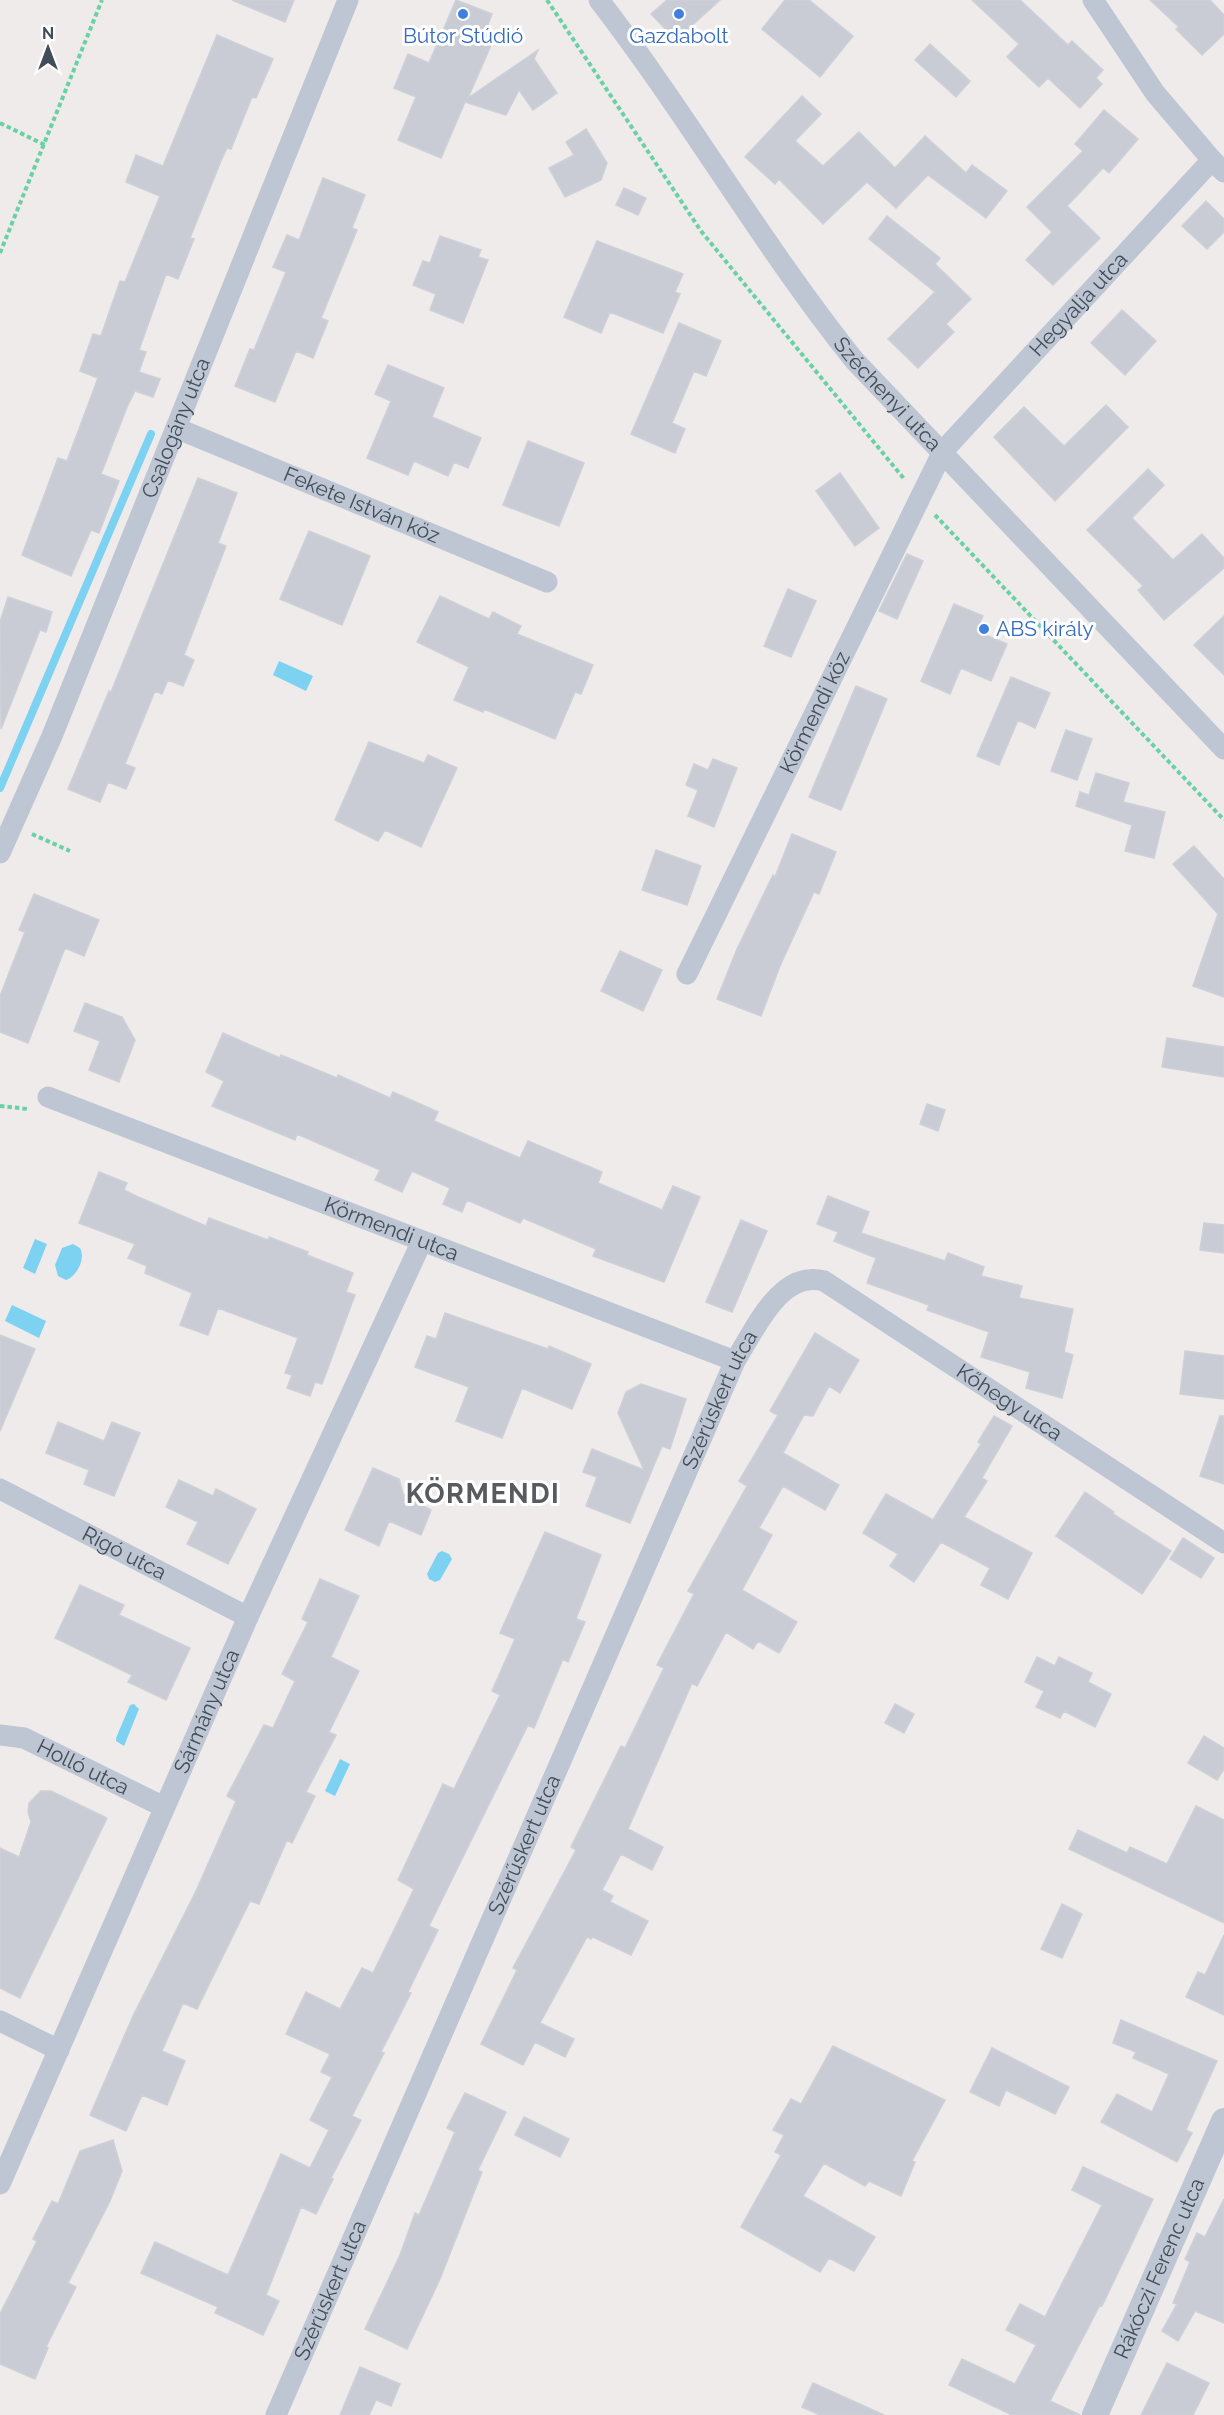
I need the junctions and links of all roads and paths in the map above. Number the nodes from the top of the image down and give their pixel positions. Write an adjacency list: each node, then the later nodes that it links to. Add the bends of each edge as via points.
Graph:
1 (102, 0): 7 (path)
2 (348, 0): 10 (street, Csalogány utca)
3 (547, 0): 12 (path, via 701,231)
4 (599, 0): 11 (street, Széchenyi utca, via 812,307 854,360)
5 (1093, 0): 8 (street, Hegyalja utca, via 1155,93)
6 (0, 123): 7 (path)
7 (45, 145): 9 (path)
8 (1218, 166): 11 (street, Hegyalja utca)
9 (0, 253)
10 (176, 428): 13 (street, Fekete István köz); 16 (street, Csalogány utca)
11 (943, 451): 12 (street, Körmendi köz); 14 (street, Széchenyi utca)
12 (919, 497): 15 (path); 19 (street, Körmendi köz)
13 (547, 582)
14 (1224, 749)
15 (1224, 820)
16 (12, 825): 17 (path); 18 (street, Csalogány utca)
17 (70, 851)
18 (0, 853)
19 (687, 974)
20 (48, 1097): 21 (street, Körmendi utca)
21 (422, 1241): 23 (street, Körmendi utca); 26 (street, Sármány utca)
22 (791, 1284): 23 (street, Szérűskert utca, via 768,1309); 25 (street, Kőhegy utca, via 812,1278 824,1281)
23 (735, 1361): 33 (street, Szérűskert utca)
24 (0, 1489): 26 (street, Rigó utca)
25 (1224, 1543)
26 (248, 1617): 28 (street, Sármány utca)
27 (0, 1735): 28 (street, Holló utca, via 24,1738)
28 (164, 1807): 30 (street, Sármány utca)
29 (0, 2022): 30 (street)
30 (59, 2050): 32 (street, Sármány utca)
31 (1224, 2121): 34 (street, Rákóczi Ferenc utca)
32 (0, 2184)
33 (276, 2415)
34 (1095, 2415)

